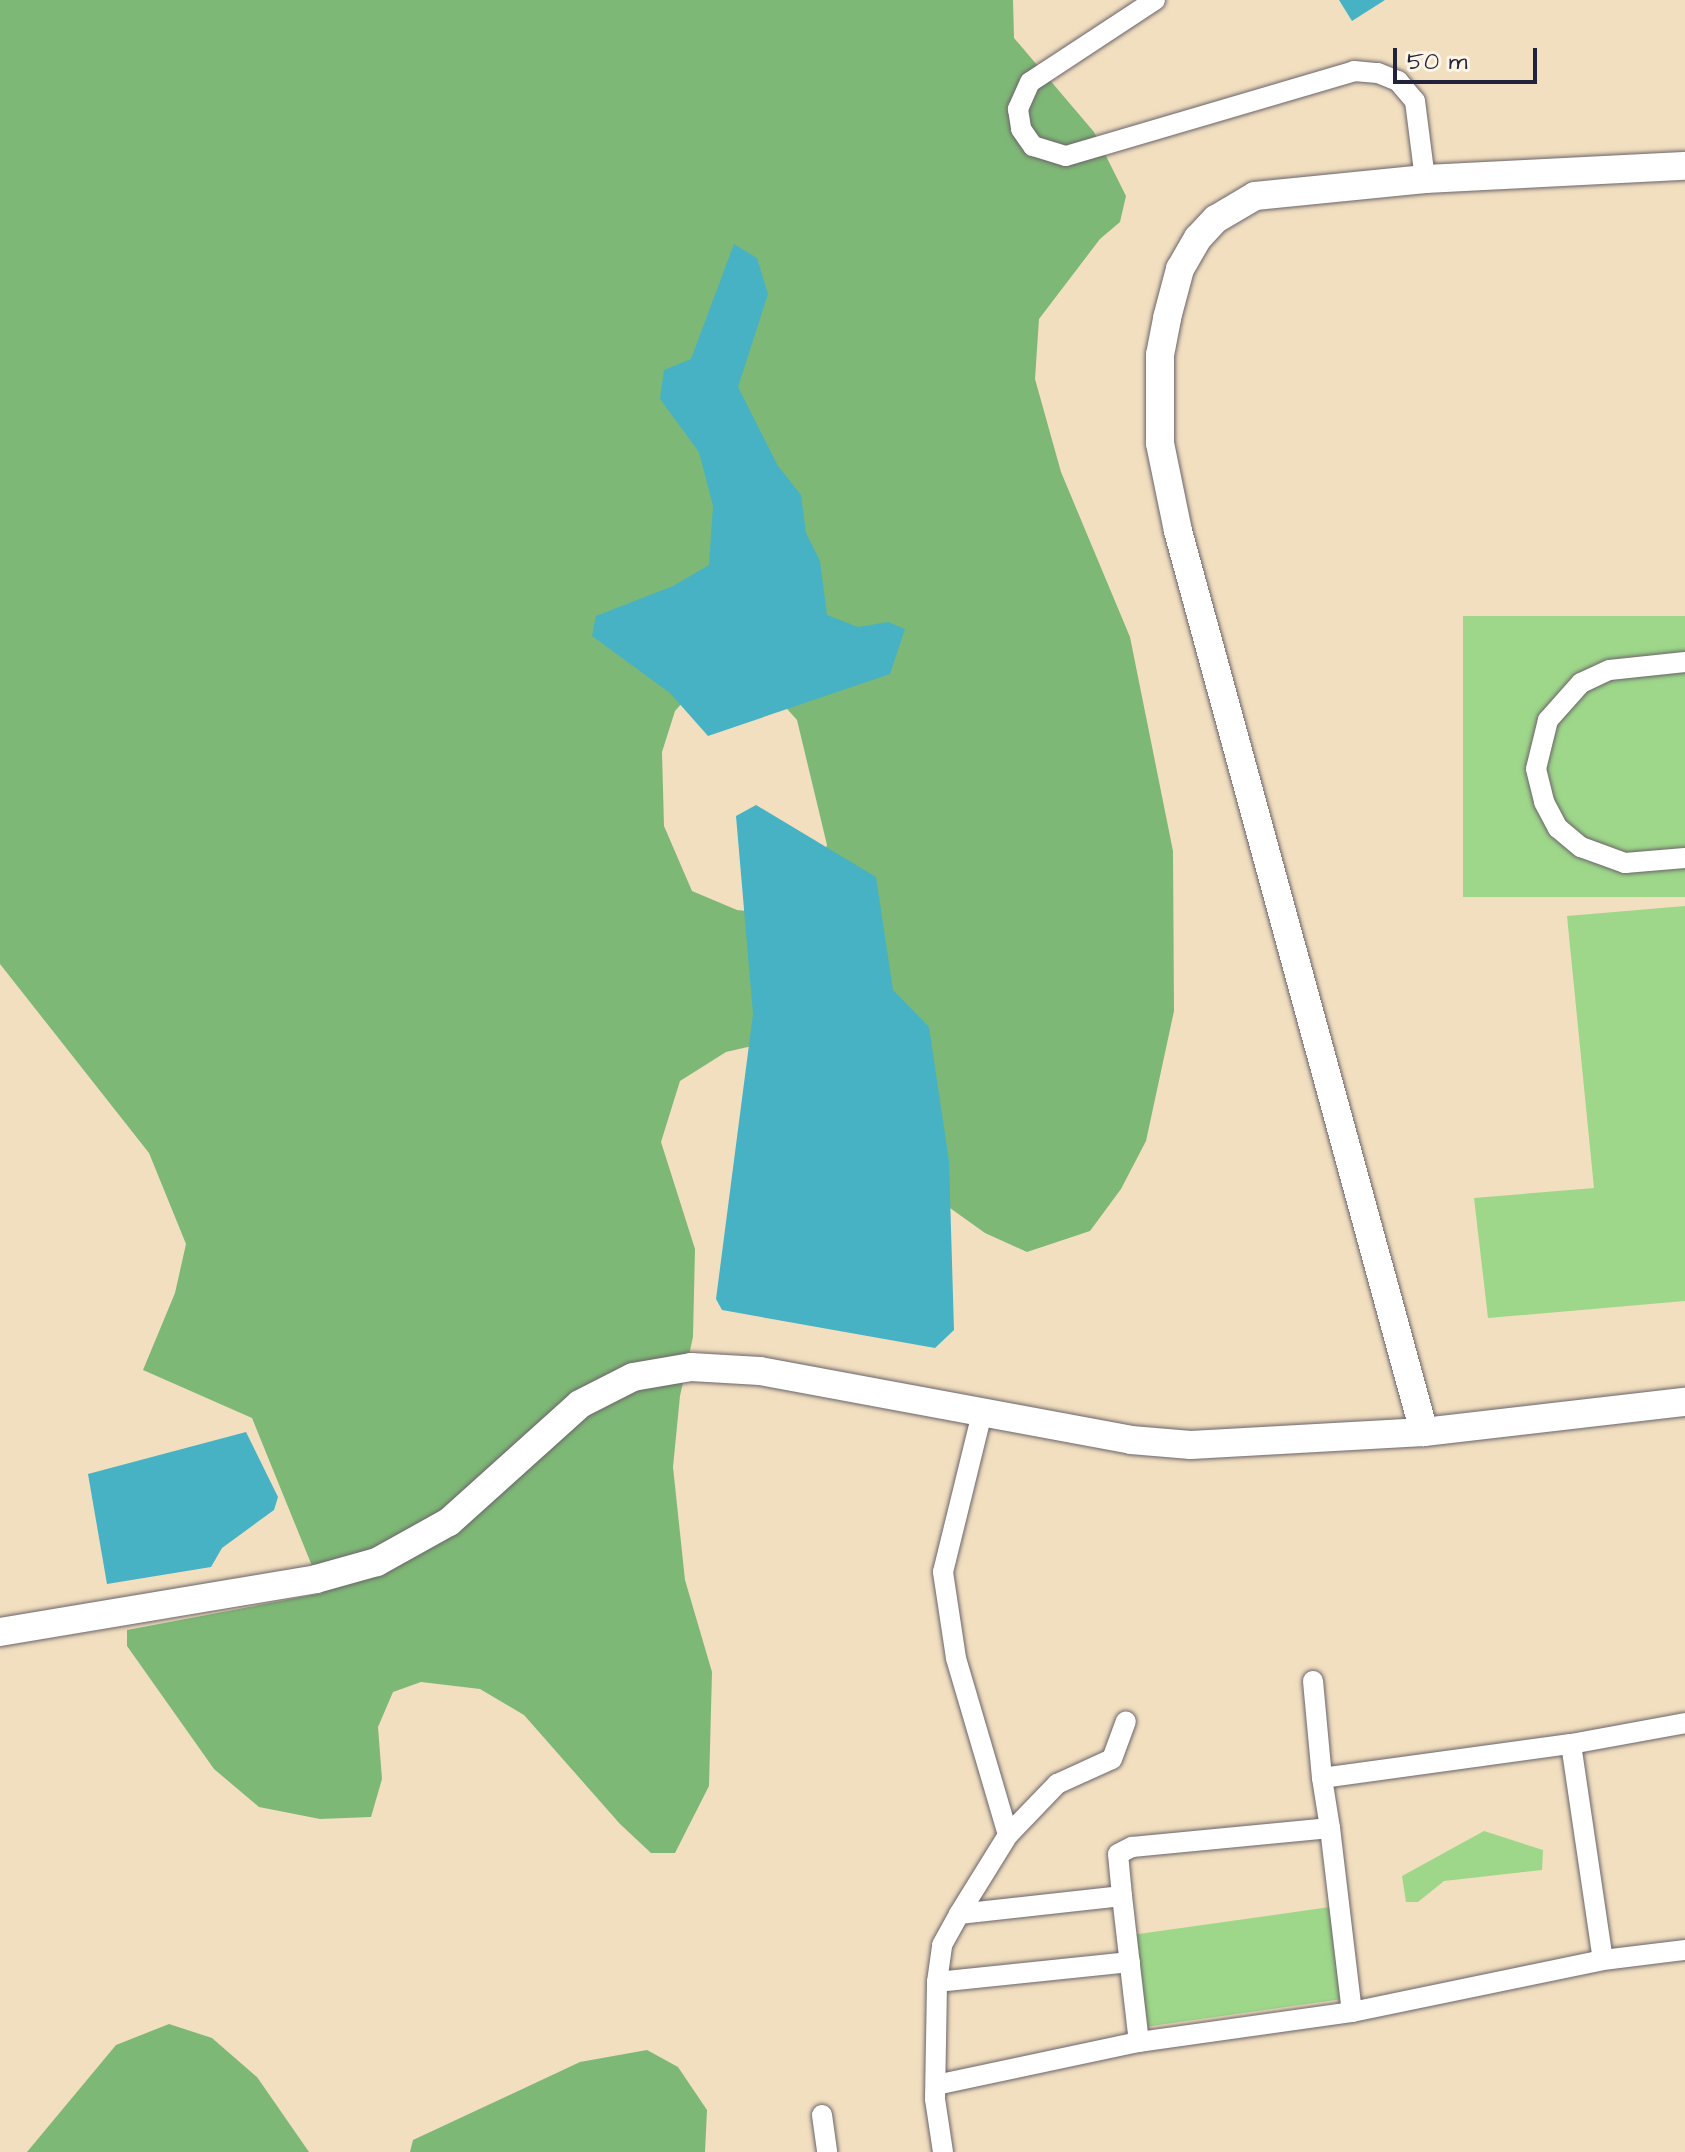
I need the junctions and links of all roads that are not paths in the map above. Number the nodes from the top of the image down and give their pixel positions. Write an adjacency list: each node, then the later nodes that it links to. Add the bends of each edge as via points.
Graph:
1 (1155, 0): 3 (street, via 1030,82 1018,109 1021,129 1033,146 1066,156 1354,71 1378,73 1398,81 1415,101)
2 (1685, 166): 3 (street)
3 (1425, 179): 8 (street, via 1276,190 1216,219 1180,269 1160,355 1158,394 1160,443 1178,531)
4 (1685, 662): 5 (street, via 1609,670 1581,683 1548,720 1536,769 1544,802 1558,828 1581,847 1625,863)
5 (1685, 858)
6 (1685, 1402): 8 (street)
7 (982, 1413): 8 (street, via 1191,1445); 9 (street, via 721,1365 633,1377 580,1404 449,1522 377,1562 316,1579); 16 (street, via 943,1572 956,1658)
8 (1424, 1432)
9 (0, 1632)
10 (1313, 1681): 14 (street)
11 (1126, 1721): 16 (street, via 1112,1759 1057,1784)
12 (1685, 1723): 13 (street)
13 (1571, 1744): 14 (street); 20 (street)
14 (1322, 1778): 15 (street)
15 (1330, 1828): 17 (street, via 1132,1847 1118,1854); 23 (street)
16 (1008, 1835): 18 (street)
17 (1122, 1896): 18 (street); 21 (street)
18 (959, 1914): 22 (street, via 942,1945)
19 (1685, 1950): 20 (street)
20 (1603, 1960): 23 (street)
21 (1130, 1962): 22 (street); 24 (street)
22 (937, 1982): 25 (street)
23 (1352, 2012): 24 (street)
24 (1139, 2042): 25 (street)
25 (936, 2085): 28 (street)
26 (822, 2115): 27 (street)
27 (827, 2152)
28 (943, 2152)

